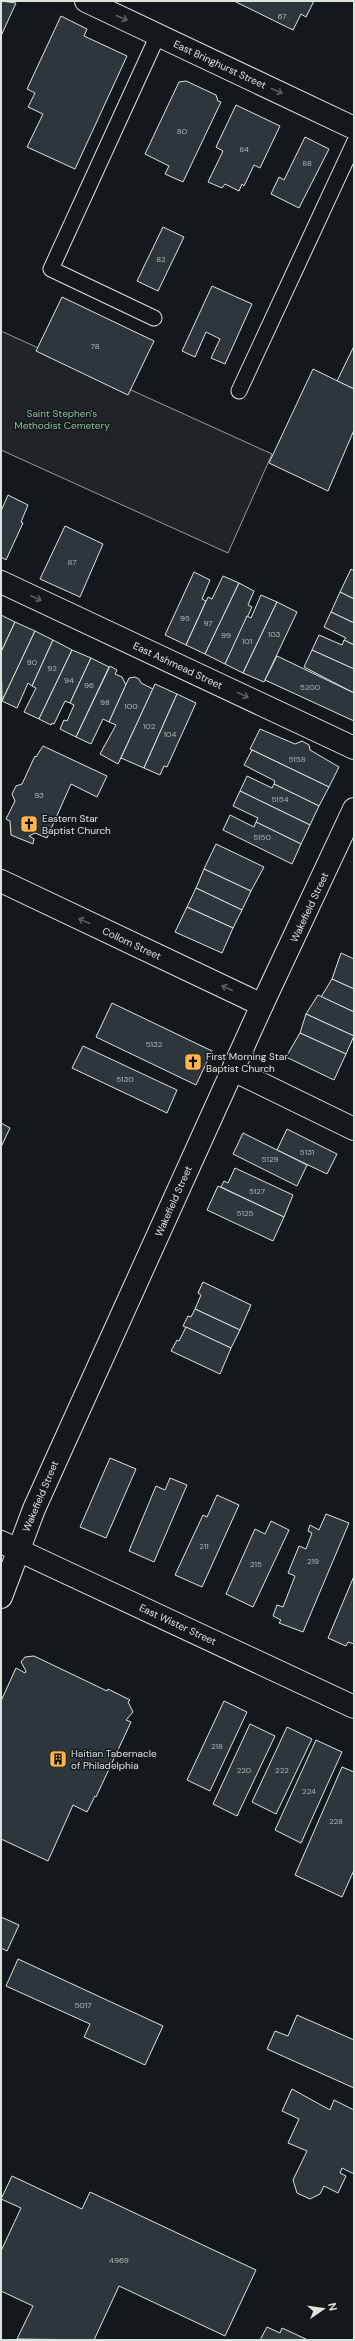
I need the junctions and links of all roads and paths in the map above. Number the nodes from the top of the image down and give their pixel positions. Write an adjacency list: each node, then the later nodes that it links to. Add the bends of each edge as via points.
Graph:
1 (86, 1): 2 (street, East Bringhurst Street, one-way to 2)
2 (158, 35): 3 (street, East Bringhurst Street, one-way to 3); 5 (lane, via 51,269)
3 (354, 128)
4 (354, 143): 6 (lane)
5 (154, 318)
6 (239, 391)
7 (1, 582): 8 (street, East Ashmead Street, one-way to 8)
8 (354, 748)
9 (354, 808): 11 (street, Wakefield Street)
10 (1, 881): 11 (street, Collom Street, one-way to 10)
11 (262, 1005): 12 (street, Wakefield Street)
12 (233, 1070): 13 (street); 14 (street, Wakefield Street, via 34,1509)
13 (354, 1129)
14 (10, 1546): 15 (street, Wakefield Street); 16 (street, East Wister Street)
15 (1, 1597)
16 (354, 1707)

